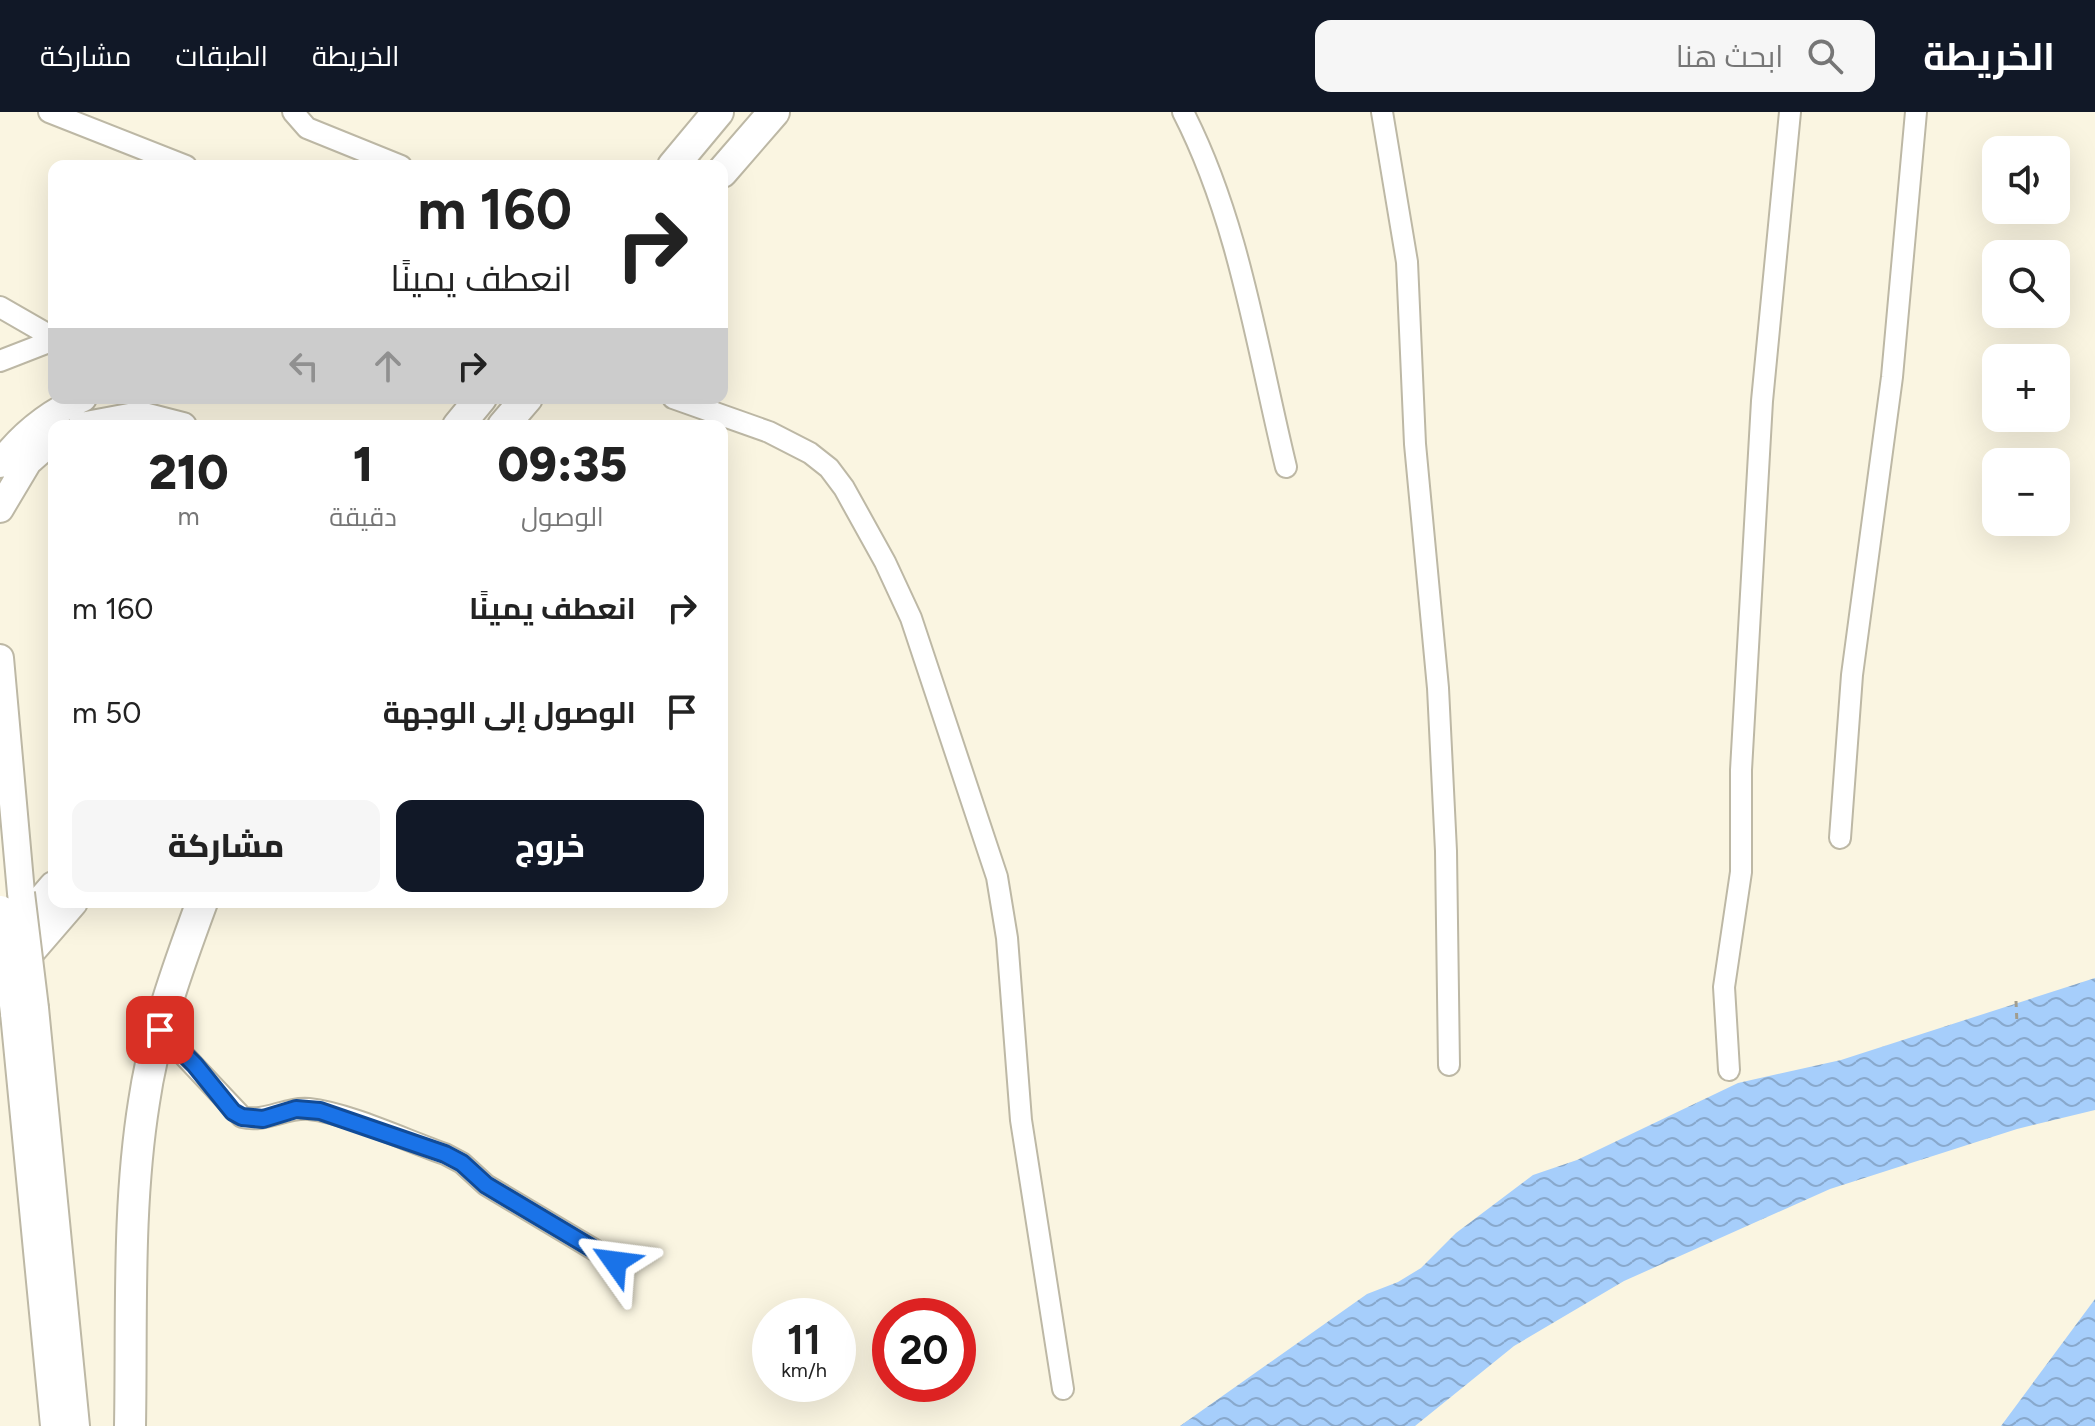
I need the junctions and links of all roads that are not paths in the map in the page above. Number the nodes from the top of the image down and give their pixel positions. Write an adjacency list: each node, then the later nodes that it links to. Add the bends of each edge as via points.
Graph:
1 (49, 112): 9 (street)
2 (293, 112): 10 (street, via 307,128)
3 (718, 112): 11 (highway)
4 (774, 112): 12 (highway)
5 (1183, 112): 27 (street, via 1230,232)
6 (1382, 112): 39 (street, via 1407,262 1415,444 1438,688)
7 (1790, 112): 40 (street, via 1762,401 1741,770 1741,872 1724,987)
8 (1916, 112): 30 (street, via 1892,377 1852,675)
9 (171, 160)
10 (386, 160)
11 (678, 160)
12 (728, 165)
13 (0, 307): 14 (street)
14 (48, 335)
15 (48, 341): 16 (street)
16 (0, 361)
17 (71, 404): 26 (main road, via 46,417)
18 (476, 404): 23 (highway)
19 (522, 404): 24 (highway)
20 (690, 404): 42 (street, via 769,432 829,468 885,562 922,647 1000,892 1021,1120)
21 (113, 420): 22 (main road, via 140,415)
22 (160, 420)
23 (463, 420)
24 (508, 420)
25 (48, 444): 28 (main road, via 28,462)
26 (0, 464)
27 (1286, 467)
28 (0, 509)
29 (0, 658): 32 (main road)
30 (1840, 838)
31 (48, 894): 35 (highway)
32 (8, 900): 37 (main road, bridge)
33 (67, 908): 36 (highway)
34 (200, 908): 38 (highway)
35 (0, 949)
36 (0, 984)
37 (24, 1010): 43 (main road); 44 (main road)
38 (160, 1030): 41 (street, via 242,1117 320,1111 445,1154 486,1185); 45 (highway, via 135,1176)
39 (1449, 1065)
40 (1729, 1070)
41 (615, 1262)
42 (1063, 1389)
43 (54, 1426)
44 (76, 1426)
45 (130, 1426)

